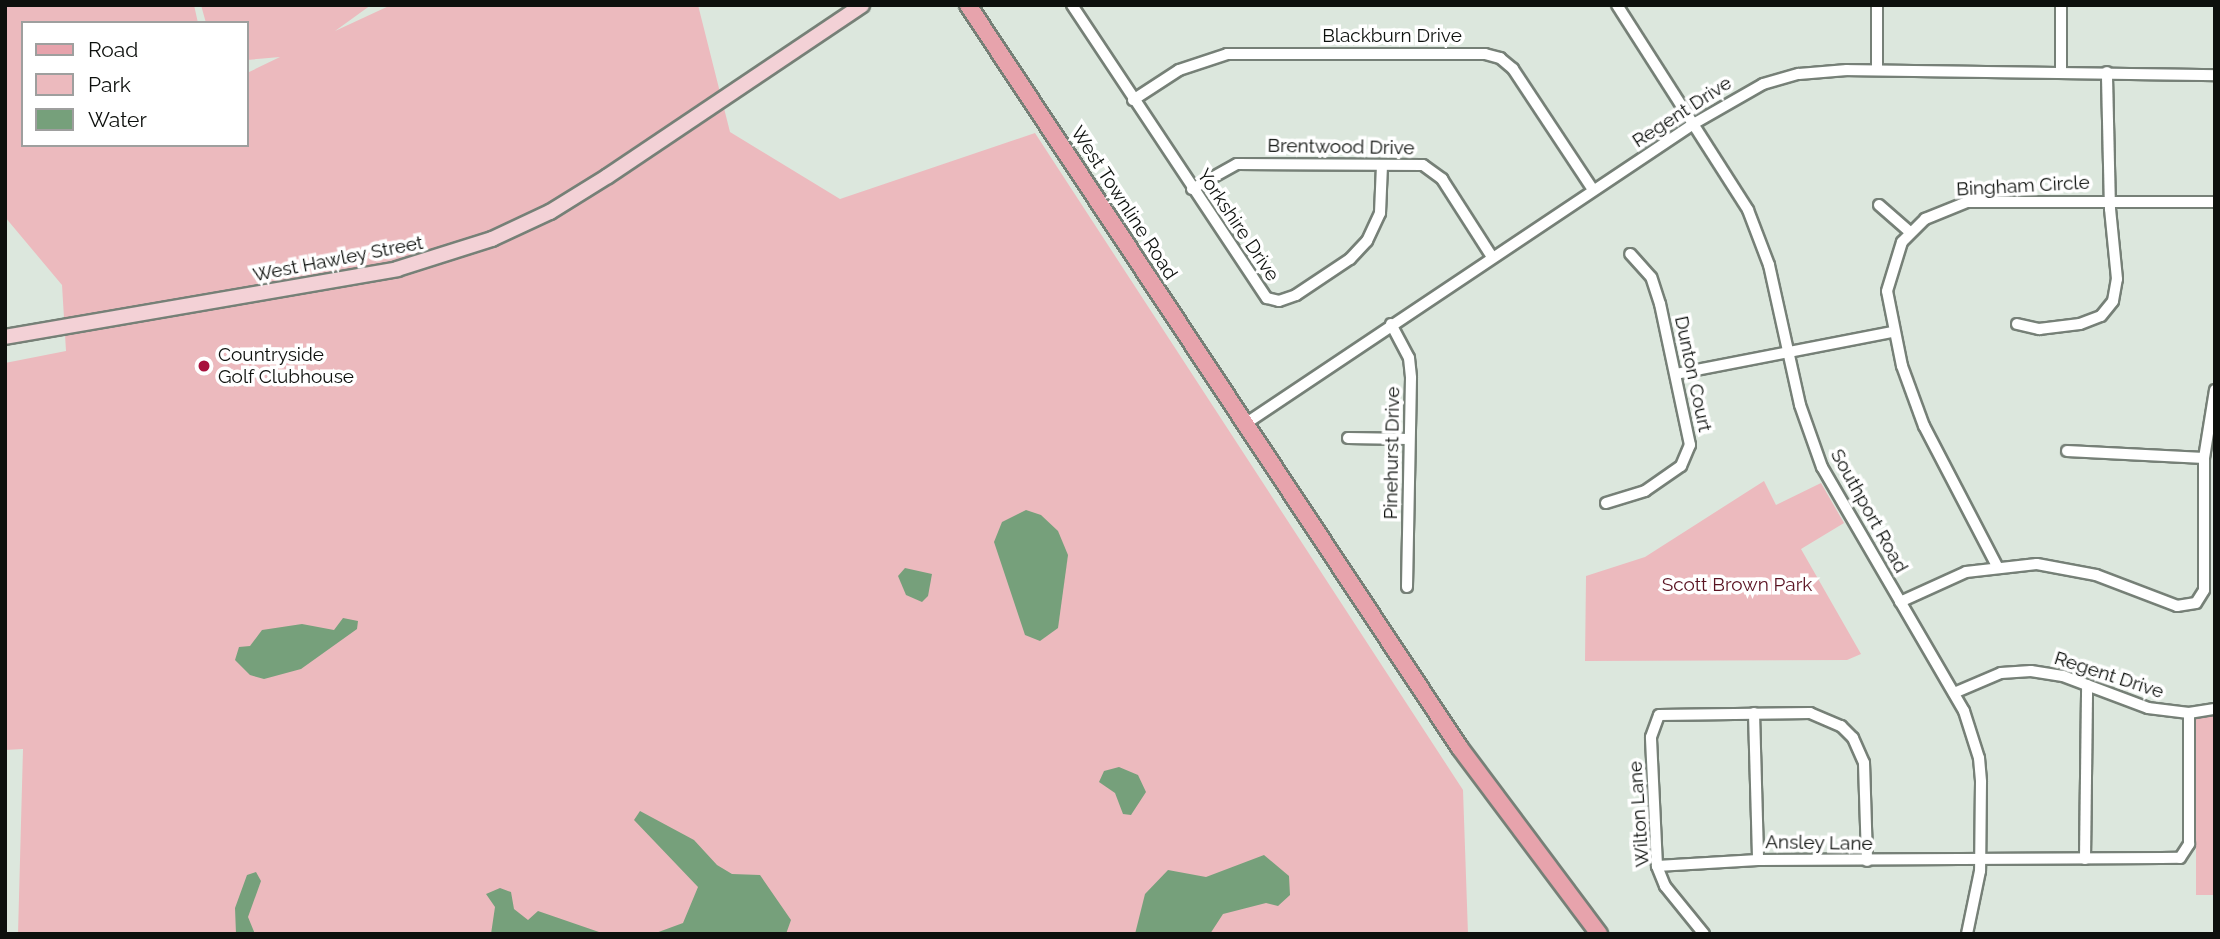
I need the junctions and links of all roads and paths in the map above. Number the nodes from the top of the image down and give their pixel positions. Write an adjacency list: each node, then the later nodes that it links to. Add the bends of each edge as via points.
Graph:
1 (862, 5): 25 (street, West Hawley Street, via 608,176 550,212 492,239 397,269)
2 (968, 5): 29 (main road, West Townline Road)
3 (1072, 5): 11 (street, Yorkshire Drive)
4 (1617, 5): 12 (street, Southport Road)
5 (1877, 5): 7 (street)
6 (2061, 5): 8 (street)
7 (1877, 70): 8 (street, Regent Drive); 12 (street, Regent Drive, via 1780,78)
8 (2060, 72): 9 (street, Regent Drive)
9 (2107, 72): 10 (street, Regent Drive); 16 (street)
10 (2215, 75)
11 (1133, 100): 14 (street, Yorkshire Drive); 15 (street, Blackburn Drive, via 1179,70 1227,54 1485,54 1500,58 1513,69)
12 (1695, 123): 15 (street, Regent Drive); 26 (street, Southport Road, via 1756,229)
13 (1382, 166): 14 (street, Brentwood Drive, via 1237,164); 14 (street, Yorkshire Drive, via 1381,205 1367,241 1350,259 1285,300 1272,300 1261,292); 21 (street, Brentwood Drive, via 1423,165 1436,171)
14 (1192, 189)
15 (1593, 190): 21 (street, Regent Drive)
16 (2109, 200): 17 (street, Bingham Circle); 19 (street, Bingham Circle, via 1967,202 1939,211); 23 (street, via 2117,279 2109,309 2080,324 2039,329)
17 (2215, 202)
18 (1879, 205): 19 (street)
19 (1910, 232): 24 (street, Bingham Circle, via 1889,276)
20 (1630, 254): 27 (street, Dunton Court, via 1651,277)
21 (1492, 257): 22 (street, Regent Drive)
22 (1391, 324): 29 (street, Regent Drive); 31 (street, Pinehurst Drive, via 1409,358)
23 (2017, 324)
24 (1893, 332): 26 (street); 36 (street, Bingham Circle, via 1924,426)
25 (5, 337)
26 (1789, 353): 27 (street); 38 (street, Southport Road, via 1800,405 1822,467)
27 (1676, 374): 34 (street, Dunton Court, via 1690,445 1686,459 1645,491)
28 (2215, 390): 33 (street)
29 (1245, 424): 50 (main road, West Townline Road, via 1460,748)
30 (1348, 438): 31 (street)
31 (1409, 439): 37 (street, Pinehurst Drive)
32 (2067, 451): 33 (street)
33 (2204, 458): 35 (street)
34 (1606, 503)
35 (2209, 512): 36 (street, via 2204,590 2196,603 2181,606 2066,568)
36 (1997, 566): 38 (street, via 1943,580)
37 (1407, 587)
38 (1900, 602): 40 (street, Southport Road)
39 (2087, 685): 40 (street, Regent Drive, via 2045,672 2020,671 1987,678); 43 (street, Regent Drive, via 2148,708); 45 (street)
40 (1954, 693): 44 (street, Southport Road, via 1979,758)
41 (2215, 709): 43 (street, Regent Drive)
42 (1754, 713): 46 (street); 47 (street, via 1818,715 1834,721 1853,738 1864,764); 48 (street, Wilton Lane, via 1663,713 1654,720)
43 (2189, 713): 45 (street, Ansley Lane, via 2188,851 2180,858)
44 (1980, 858): 45 (street, Ansley Lane); 47 (street, Ansley Lane); 49 (street, Southport Road)
45 (2085, 859)
46 (1758, 860): 47 (street, Ansley Lane); 48 (street, Ansley Lane)
47 (1867, 861)
48 (1657, 866): 51 (street, Wilton Lane, via 1665,886)
49 (1967, 933)
50 (1599, 934)
51 (1704, 934)

